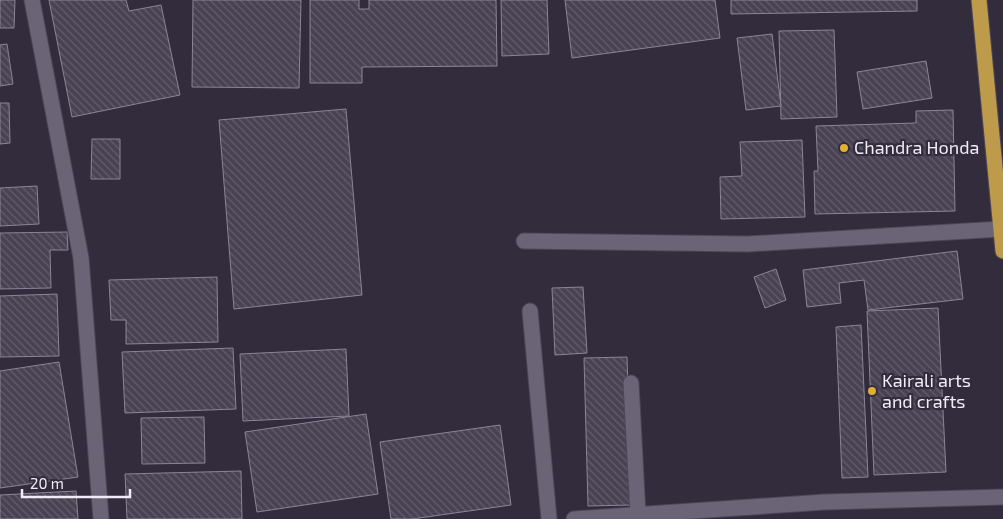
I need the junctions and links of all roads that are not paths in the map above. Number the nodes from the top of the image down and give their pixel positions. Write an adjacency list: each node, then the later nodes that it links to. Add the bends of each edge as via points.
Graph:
1 (32, 0): 10 (street, via 81,258)
2 (978, 0): 3 (highway)
3 (1001, 229): 4 (street, via 748,244); 5 (highway)
4 (524, 241)
5 (1003, 251)
6 (530, 311): 11 (street)
7 (631, 383): 9 (street)
8 (1003, 497): 9 (street, via 825,502)
9 (647, 516): 12 (street)
10 (101, 519)
11 (549, 519)
12 (574, 519)

